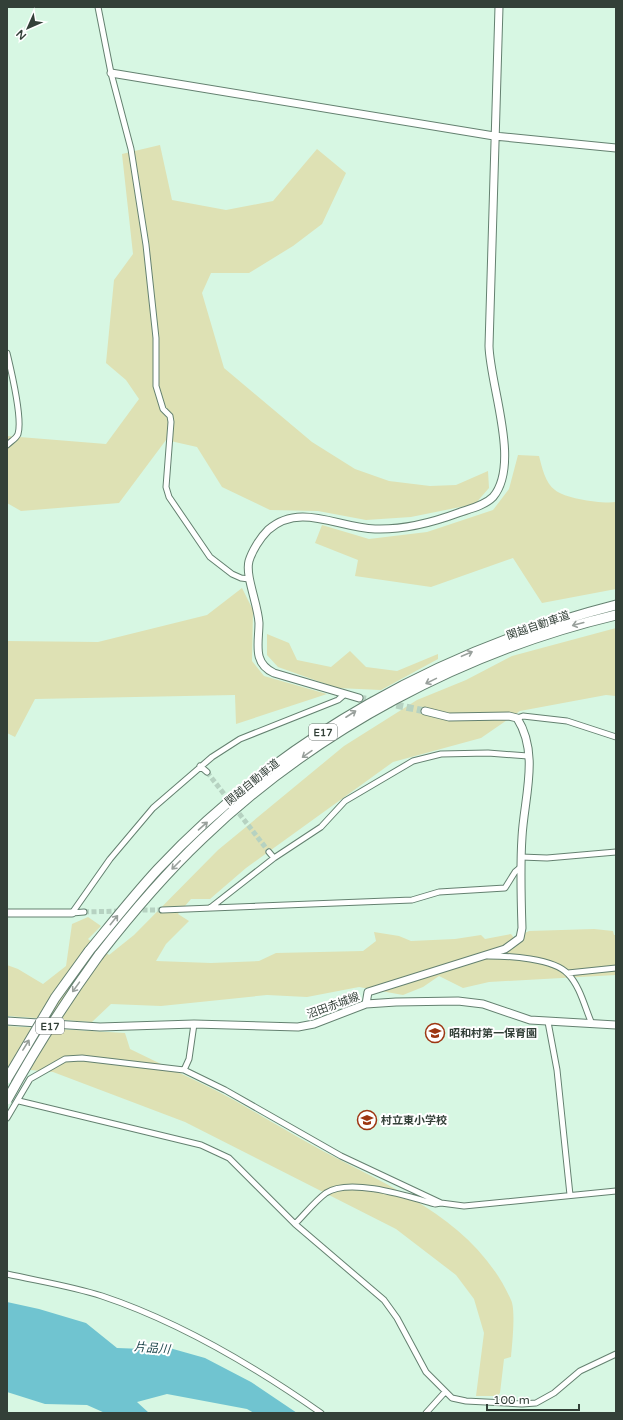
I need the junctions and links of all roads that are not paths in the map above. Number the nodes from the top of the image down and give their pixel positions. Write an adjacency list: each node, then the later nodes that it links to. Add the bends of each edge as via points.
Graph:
1 (98, 7): 3 (street)
2 (499, 7): 4 (street)
3 (111, 73): 4 (street); 8 (street, via 131,149 146,245 156,338 156,386 163,409 170,416 171,422 167,492 210,557 232,574)
4 (494, 136): 5 (street); 8 (street, via 489,361 502,424 504,463 499,487 493,497 484,504 416,526 373,529 323,519 285,519 261,539 249,562)
5 (616, 148)
6 (7, 353): 7 (street, via 17,403 18,432 16,438)
7 (7, 444)
8 (249, 579): 11 (street, via 257,608 258,652 266,669)
9 (616, 605): 39 (highway, 関越自動車道 / E17, one-way to 9, bridge, via 55,998 89,950 154,874 238,795 320,734 379,697 448,663 531,629)
10 (616, 615): 40 (highway, 関越自動車道 / E17, one-way to 40, bridge, via 536,637 445,674 405,694 326,741 251,797 203,838 130,916 98,955 60,1010)
11 (345, 694): 12 (street); 17 (street, via 338,700 240,739)
12 (359, 698)
13 (425, 711): 14 (street, via 449,717 498,715)
14 (517, 718): 15 (street, via 524,716 567,721); 16 (street, via 525,735)
15 (616, 737)
16 (528, 756): 21 (street, via 529,779); 22 (street, via 488,753 442,754 412,761 345,801 321,827)
17 (200, 766): 18 (street); 26 (street, via 153,808 110,859)
18 (207, 772)
19 (269, 852): 22 (street)
20 (616, 852): 21 (street, via 547,858)
21 (521, 857): 23 (street)
22 (274, 858): 24 (street)
23 (521, 868): 24 (street, via 514,872 508,886 501,889 439,892 412,900); 29 (street, via 520,938 505,949)
24 (210, 908): 25 (street)
25 (162, 910)
26 (72, 912): 27 (street); 28 (street)
27 (84, 912)
28 (7, 913)
29 (481, 955): 31 (street, via 537,960); 32 (street, via 368,992)
30 (616, 968): 31 (street)
31 (568, 973): 36 (street)
32 (366, 1004): 34 (street, 沼田赤城線, via 458,1001 483,1004 530,1020); 35 (street, 沼田赤城線, via 298,1028)
33 (7, 1021): 35 (street, 沼田赤城線, via 100,1027)
34 (548, 1022): 36 (street, 沼田赤城線); 44 (street, via 557,1070)
35 (194, 1024): 38 (street, via 189,1059)
36 (592, 1024): 37 (street, 沼田赤城線)
37 (616, 1025)
38 (184, 1070): 41 (street, via 82,1058 65,1059 30,1079); 45 (street, via 225,1090 341,1156)
39 (7, 1079)
40 (7, 1100)
41 (19, 1100): 42 (street); 46 (street, via 219,1152 257,1184)
42 (7, 1118)
43 (616, 1191): 44 (street)
44 (570, 1195): 45 (street, via 464,1206)
45 (441, 1203): 46 (street, via 435,1204 387,1191 344,1188 327,1193)
46 (295, 1224): 49 (street, via 384,1300 397,1318 426,1372)
47 (7, 1274): 50 (street, via 101,1296 146,1314 252,1366)
48 (616, 1354): 49 (street, via 580,1371 554,1393 536,1403 466,1401 452,1398)
49 (445, 1392): 51 (street)
50 (321, 1413)
51 (426, 1413)

